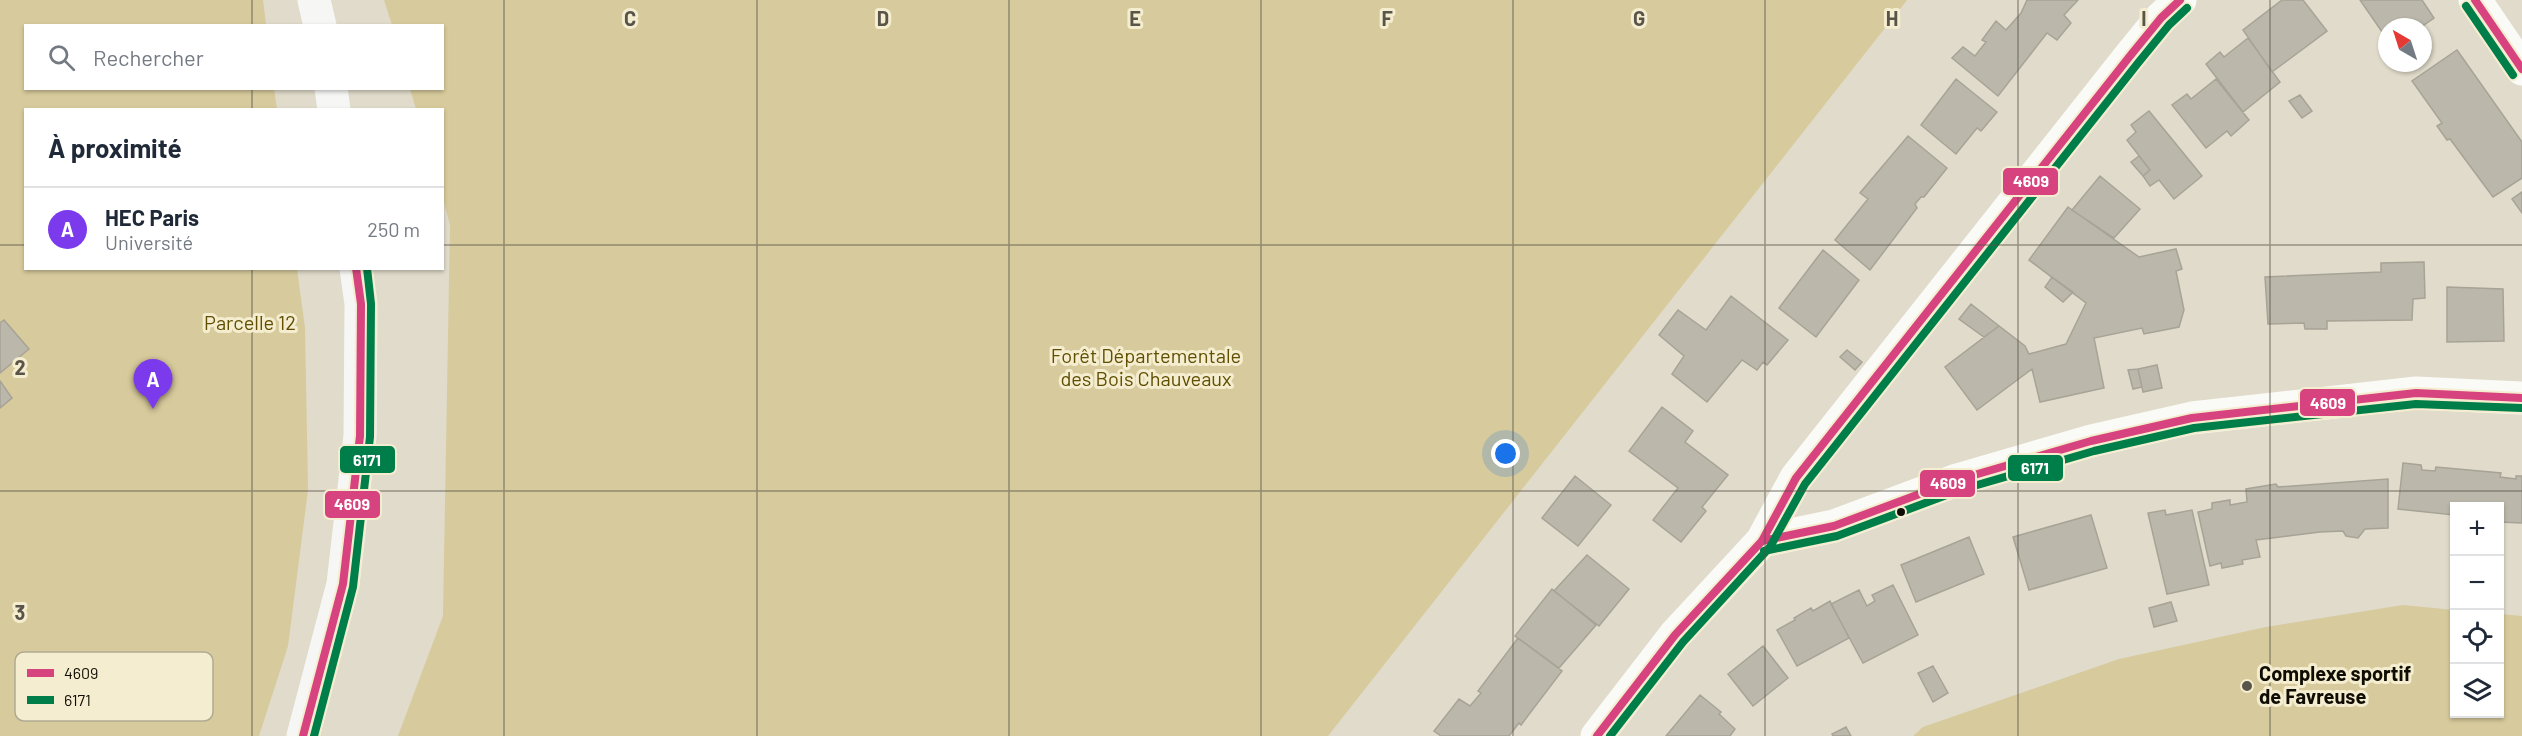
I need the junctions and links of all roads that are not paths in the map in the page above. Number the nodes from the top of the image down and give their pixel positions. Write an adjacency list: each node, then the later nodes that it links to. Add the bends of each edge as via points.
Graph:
1 (315, 0): 4 (main road)
2 (2180, 0): 10 (street, via 2130,56 1796,478)
3 (2475, 0): 5 (street)
4 (320, 24)
5 (2522, 69)
6 (331, 90): 7 (main road)
7 (334, 108)
8 (356, 270): 11 (main road, via 361,304 360,436 343,584)
9 (2522, 398): 10 (street, via 2416,393 2192,418 2080,444 1957,480 1834,526)
10 (1762, 541): 12 (street, via 1675,635)
11 (303, 736)
12 (1598, 736)

